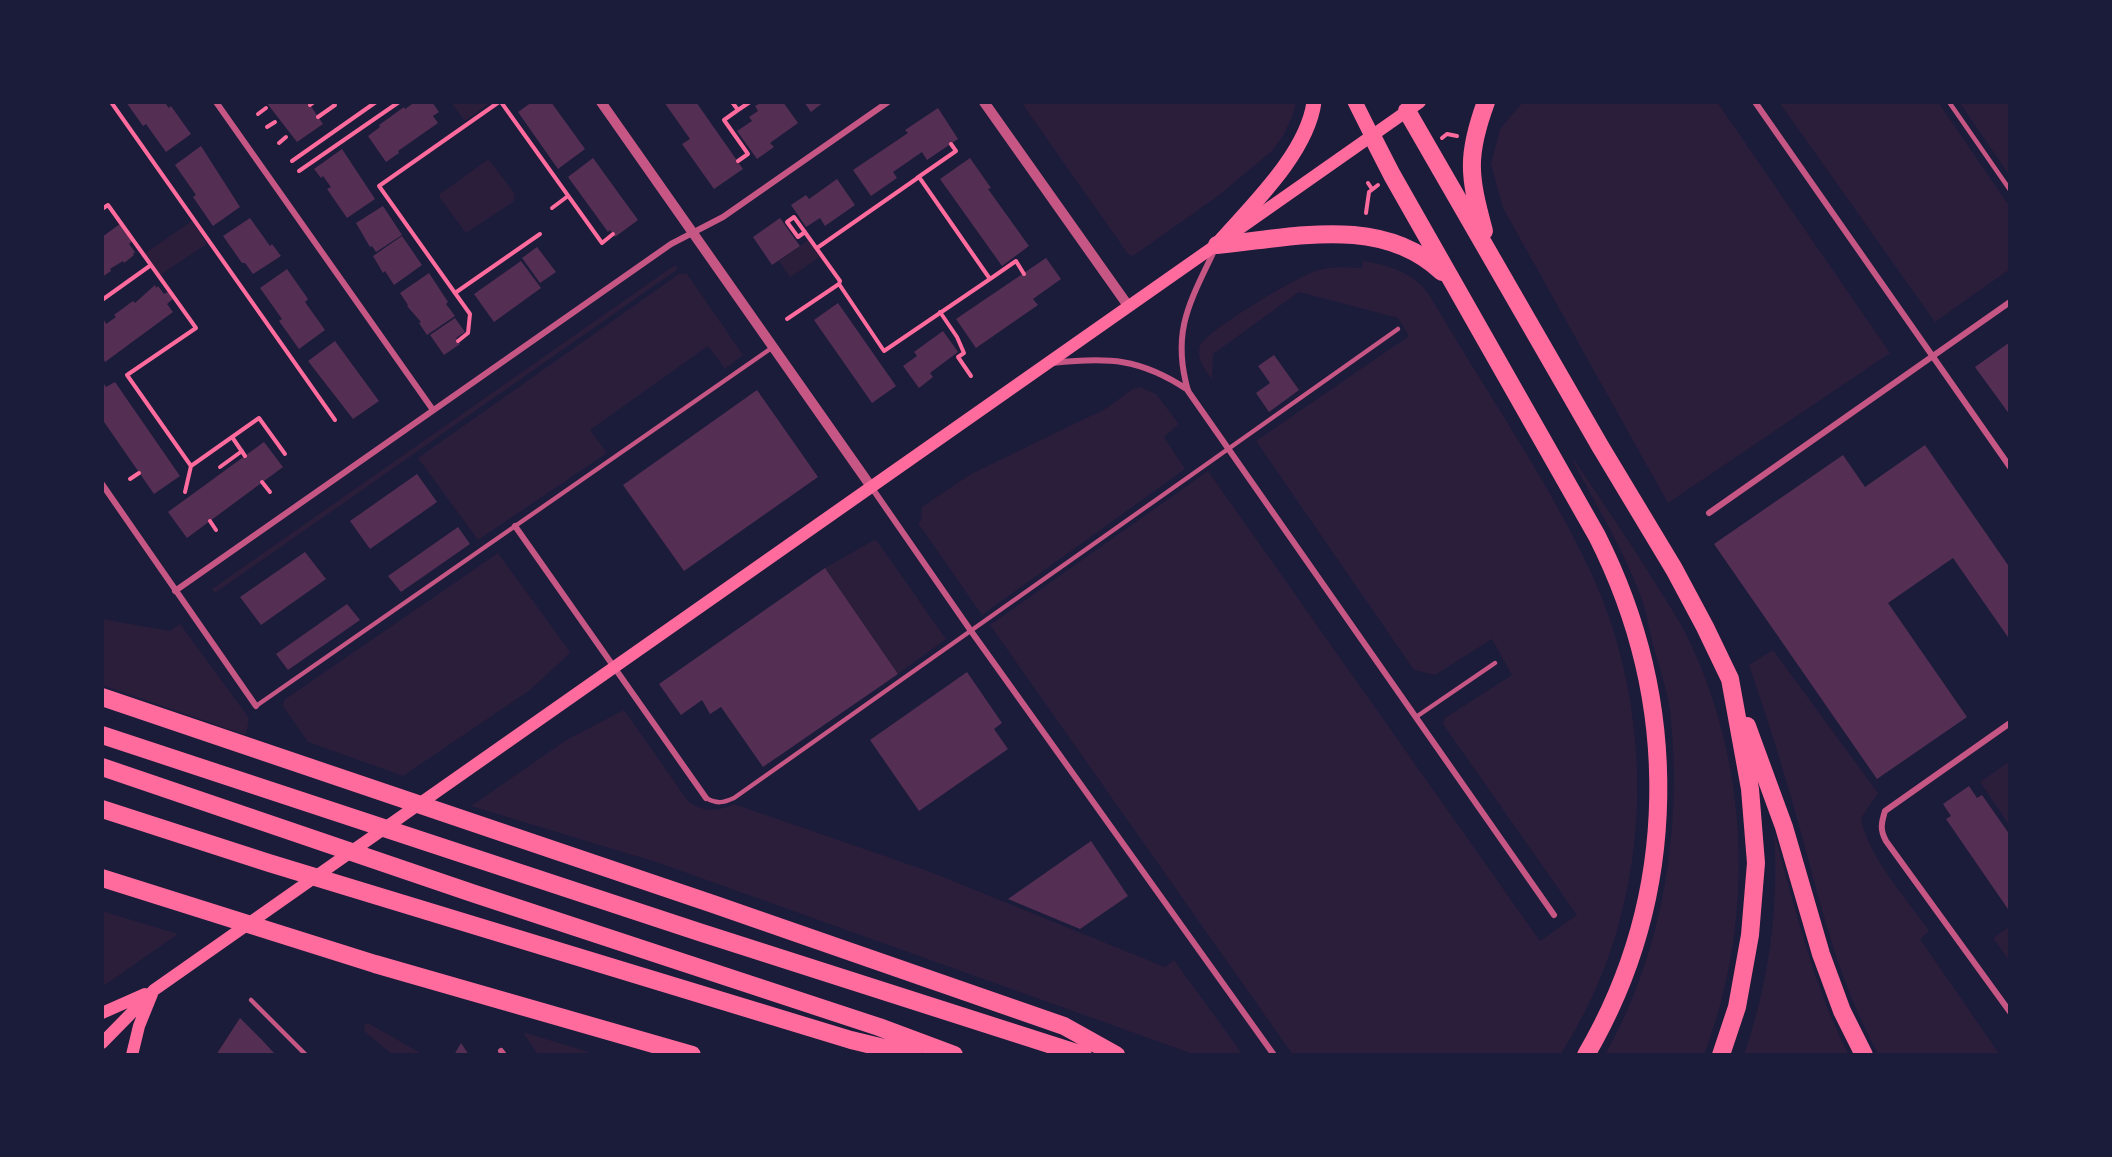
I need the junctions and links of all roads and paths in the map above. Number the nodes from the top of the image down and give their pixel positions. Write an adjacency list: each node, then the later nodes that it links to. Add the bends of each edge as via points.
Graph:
1 (111, 102): 70 (path)
2 (216, 102): 69 (street)
3 (333, 102): 21 (path, via 335,105)
4 (399, 102): 34 (path)
5 (500, 102): 40 (path); 56 (path, via 379,186)
6 (601, 102): 45 (street)
7 (732, 102): 19 (path)
8 (750, 102): 19 (path)
9 (888, 102): 45 (street, via 723,217)
10 (984, 102): 59 (street)
11 (1314, 102): 48 (main road, via 1310,120 1291,156)
12 (1355, 102): 26 (main road)
13 (1486, 102): 50 (highway, via 1471,158 1476,204)
14 (1755, 102): 65 (street)
15 (1948, 102): 39 (lane)
16 (373, 103): 32 (path)
17 (1410, 105): 26 (main road); 50 (highway)
18 (266, 108): 20 (path)
19 (738, 110): 33 (path, via 724,120 748,154)
20 (258, 114)
21 (318, 117)
22 (275, 122): 23 (path)
23 (267, 127)
24 (1444, 129): 25 (path)
25 (1447, 134): 28 (path); 29 (path)
26 (1372, 136): 48 (main road); 54 (highway)
27 (286, 137): 30 (path)
28 (1460, 137)
29 (1441, 139)
30 (279, 143)
31 (951, 144): 35 (path, via 956,151)
32 (292, 161)
33 (738, 161)
34 (299, 171)
35 (916, 179): 49 (path); 53 (path, via 919,177)
36 (1368, 183): 38 (path)
37 (1379, 184): 38 (path)
38 (1372, 189): 43 (path)
39 (2010, 190)
40 (568, 196): 41 (path); 47 (path, via 602,243)
41 (552, 208)
42 (102, 209): 51 (path, via 108,205)
43 (1366, 213)
44 (805, 232): 44 (path, via 795,217 788,222 798,237); 49 (path)
45 (693, 233): 64 (street); 69 (street, via 671,244)
46 (540, 234): 56 (path)
47 (613, 234)
48 (1217, 245): 54 (highway, via 1324,234 1363,235 1414,251); 59 (main road); 68 (street, via 1183,326 1181,360)
49 (817, 249): 55 (path, via 840,281)
50 (1490, 256): 94 (highway, via 1674,569)
51 (151, 265): 57 (path); 76 (path, via 196,328 127,375)
52 (1024, 274): 53 (path, via 1016,261)
53 (990, 279): 60 (path)
54 (1452, 282): 118 (highway, via 1606,554 1634,623 1651,695 1659,787 1650,878 1626,968)
55 (838, 284): 60 (path, via 884,351); 61 (path)
56 (455, 293): 63 (path, via 470,314 468,333)
57 (102, 300)
58 (2010, 302): 65 (street)
59 (1129, 307): 66 (main road)
60 (940, 312): 67 (path, via 957,337 964,353 958,357)
61 (787, 319)
62 (1398, 329): 72 (lane)
63 (458, 341)
64 (773, 347): 83 (street); 88 (lane)
65 (1933, 356): 78 (street); 86 (street)
66 (1049, 364): 68 (street, via 1118,360 1146,367); 83 (main road)
67 (971, 376)
68 (1188, 391): 72 (street)
69 (433, 410): 90 (street)
70 (335, 420)
71 (232, 437): 73 (path); 74 (path, via 259,418); 76 (path)
72 (1229, 449): 91 (lane); 97 (street)
73 (242, 451): 75 (path); 77 (path)
74 (285, 454)
75 (245, 456)
76 (191, 466): 84 (path)
77 (220, 467)
78 (2010, 467)
79 (139, 473): 80 (path)
80 (130, 479)
81 (262, 482): 85 (path)
82 (102, 484): 90 (street)
83 (872, 488): 91 (street); 93 (main road)
84 (185, 492)
85 (270, 492)
86 (1709, 513)
87 (210, 521): 89 (path)
88 (515, 526): 93 (street); 96 (lane)
89 (216, 530)
90 (176, 591): 96 (street)
91 (971, 631): 101 (lane, via 734,798 715,803); 117 (street)
92 (1495, 663): 97 (lane)
93 (614, 668): 101 (street); 105 (main road)
94 (1730, 679): 119 (highway, via 1750,789 1756,863 1750,935 1737,1007); 120 (highway, via 1784,827 1821,954 1842,1011)
95 (102, 697): 116 (highway, via 1064,1026)
96 (256, 706)
97 (1416, 717): 104 (street)
98 (2010, 723): 107 (street, via 1885,812 1881,824 1886,841)
99 (102, 735): 115 (highway)
100 (102, 767): 114 (highway)
101 (706, 798)
102 (102, 809): 113 (highway, via 760,1013)
103 (102, 878): 112 (highway, via 375,964)
104 (1554, 915)
105 (154, 990): 108 (main road); 109 (main road); 110 (main road)
106 (251, 1000): 111 (lane)
107 (2010, 1012)
108 (102, 1013)
109 (102, 1043)
110 (132, 1055)
111 (306, 1055)
112 (692, 1055)
113 (914, 1055)
114 (954, 1055)
115 (1083, 1055)
116 (1116, 1055)
117 (1274, 1055)
118 (1586, 1055)
119 (1721, 1055)
120 (1864, 1055)

